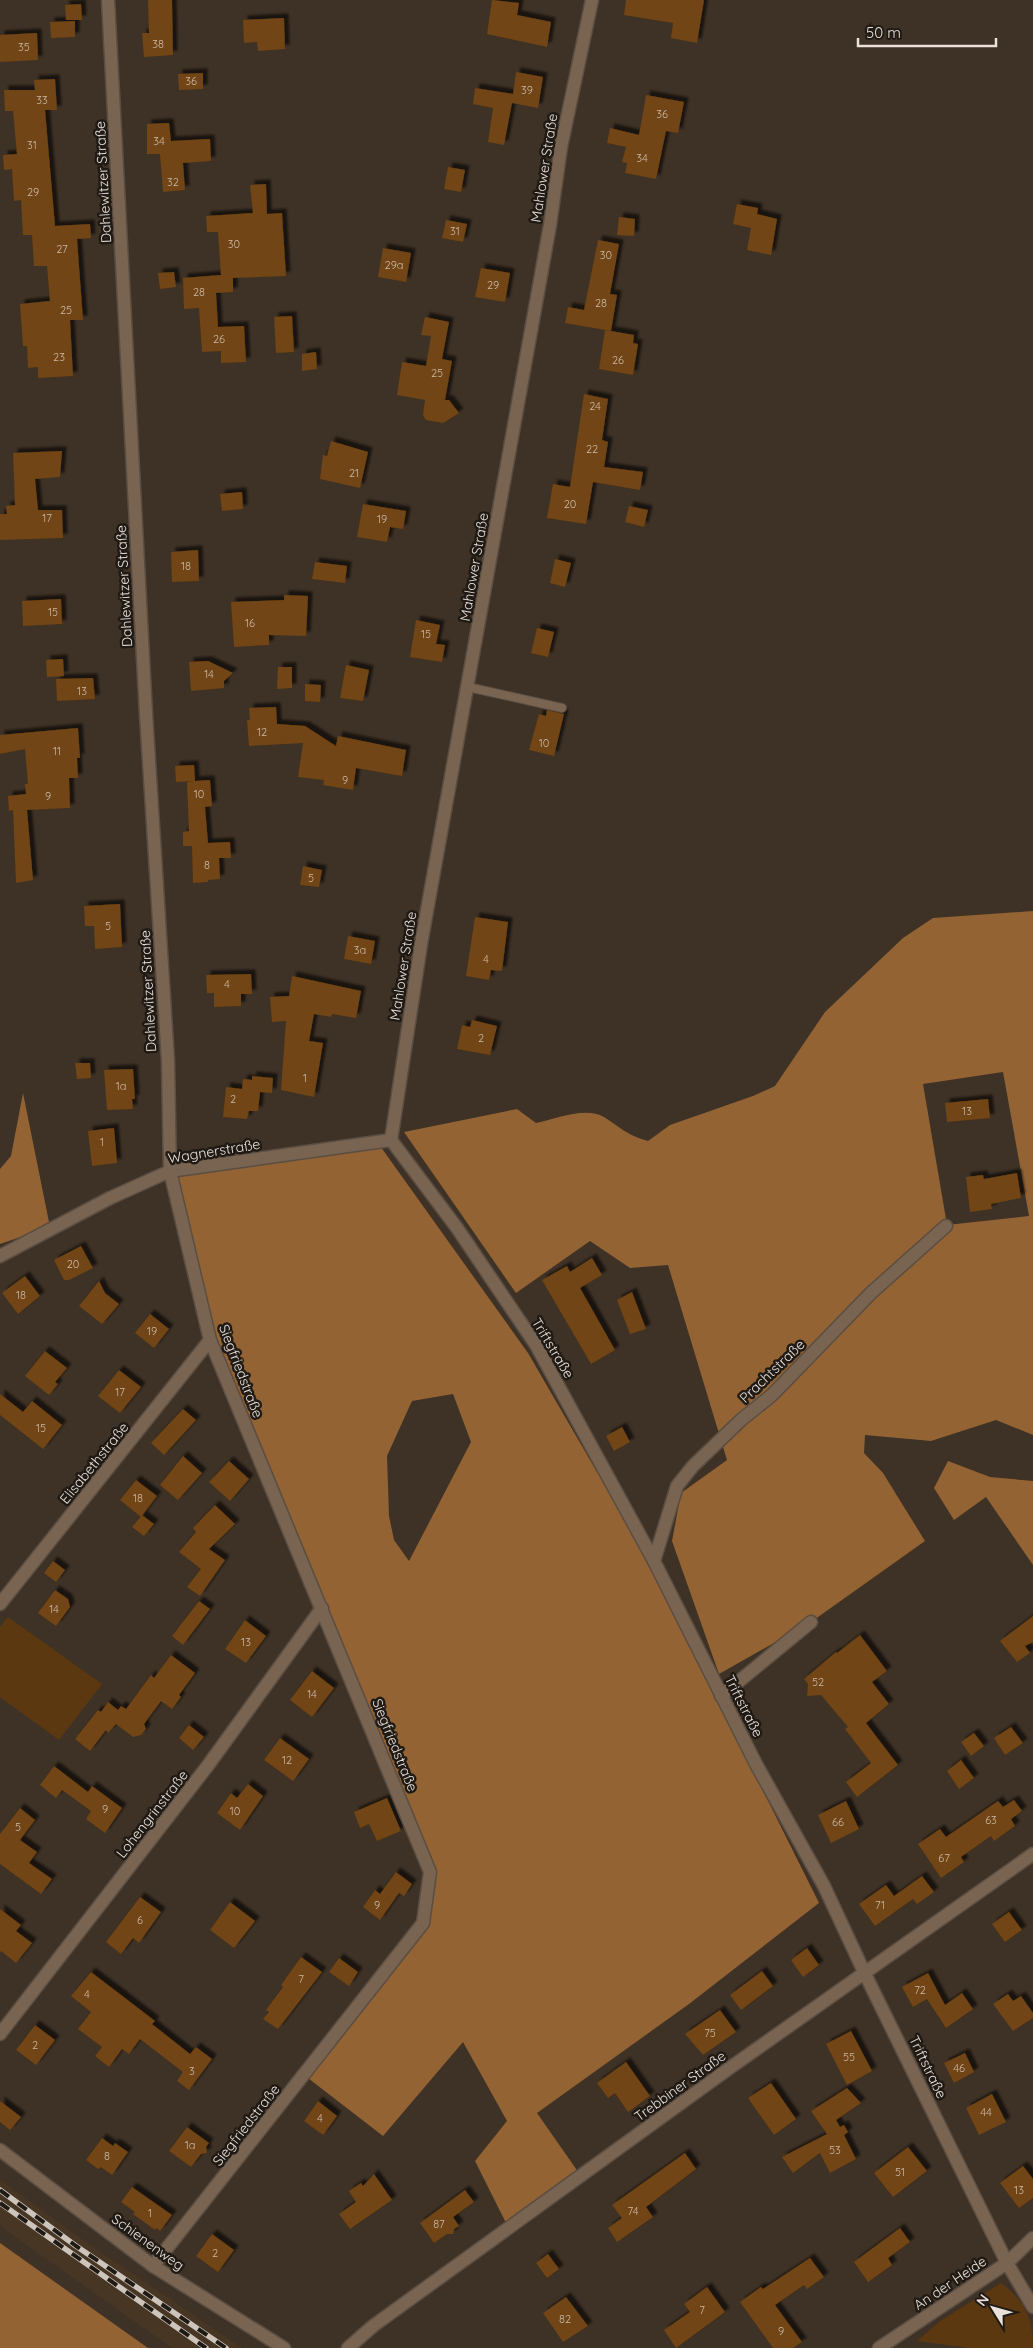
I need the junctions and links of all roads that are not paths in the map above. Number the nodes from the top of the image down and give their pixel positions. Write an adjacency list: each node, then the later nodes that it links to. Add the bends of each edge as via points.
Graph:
1 (108, 0): 6 (street, Dahlewitzer Straße, via 168,1061)
2 (592, 0): 3 (street, Mahlower Straße, via 561,147 550,226)
3 (468, 688): 4 (lane); 5 (street, Mahlower Straße, via 421,944)
4 (562, 708)
5 (391, 1140): 6 (street, Wagnerstraße); 10 (street, Triftstraße, via 457,1228 536,1346)
6 (170, 1171): 8 (street, Wagnerstraße, via 110,1198); 9 (street, Siegfriedstraße)
7 (946, 1226): 10 (street, Prachtstraße, via 871,1293 772,1395 693,1466 677,1486)
8 (0, 1256)
9 (210, 1340): 11 (street, Elisabethstraße); 12 (street, Siegfriedstraße)
10 (654, 1561): 14 (street, Triftstraße)
11 (0, 1604)
12 (322, 1608): 17 (street, Lohengrinstraße, via 209,1764); 21 (street, Siegfriedstraße, via 430,1872 423,1923)
13 (811, 1622): 14 (street)
14 (721, 1696): 16 (street, Triftstraße, via 824,1886)
15 (1033, 1854): 16 (street, Trebbiner Straße)
16 (865, 1974): 20 (street, Triftstraße); 24 (street, Trebbiner Straße, via 373,2326)
17 (0, 2034)
18 (0, 2150): 21 (street, Schienenweg)
19 (1033, 2238): 20 (street, An der Heide)
20 (1007, 2263): 22 (street, Triftstraße); 25 (street, An der Heide)
21 (153, 2266): 23 (street, Schienenweg)
22 (1033, 2308)
23 (284, 2348)
24 (348, 2348)
25 (879, 2348)

